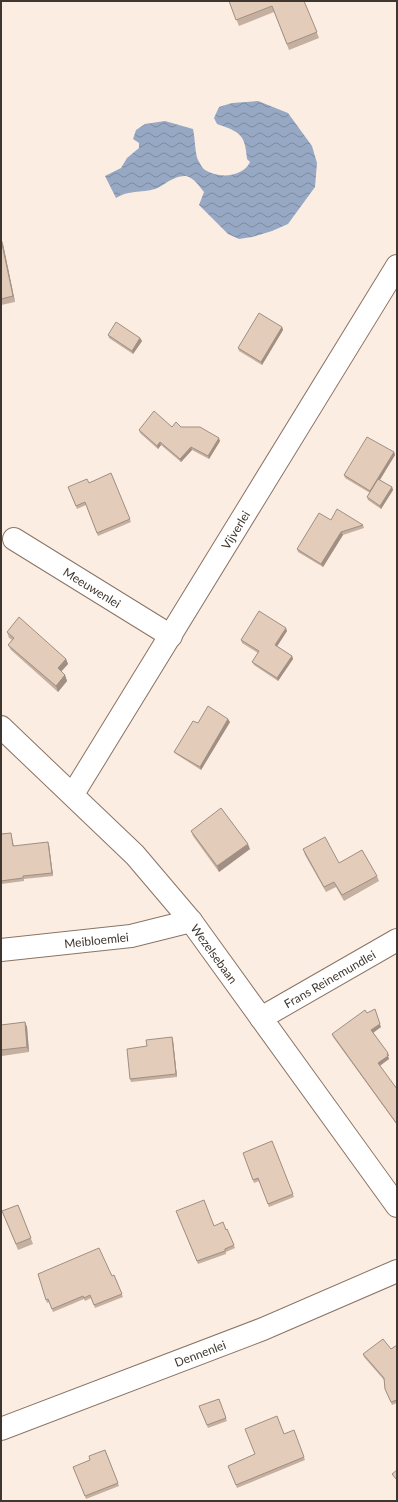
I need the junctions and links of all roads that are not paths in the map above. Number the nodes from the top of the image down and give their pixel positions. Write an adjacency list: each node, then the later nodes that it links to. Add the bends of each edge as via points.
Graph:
1 (397, 266): 3 (street, Vijverlei)
2 (14, 539): 3 (street, Meeuwenlei)
3 (171, 636): 5 (street, Vijverlei)
4 (1, 727): 5 (street, Wezelsebaan)
5 (73, 794): 6 (street, Wezelsebaan, via 135,854)
6 (191, 921): 8 (street, Meibloemlei, via 132,936); 9 (street, Wezelsebaan)
7 (397, 940): 9 (street, Frans Reinemundlei)
8 (1, 950)
9 (261, 1018): 10 (street, Wezelsebaan)
10 (397, 1206)
11 (397, 1271): 12 (street, Dennenlei, via 263,1329)
12 (1, 1429)

